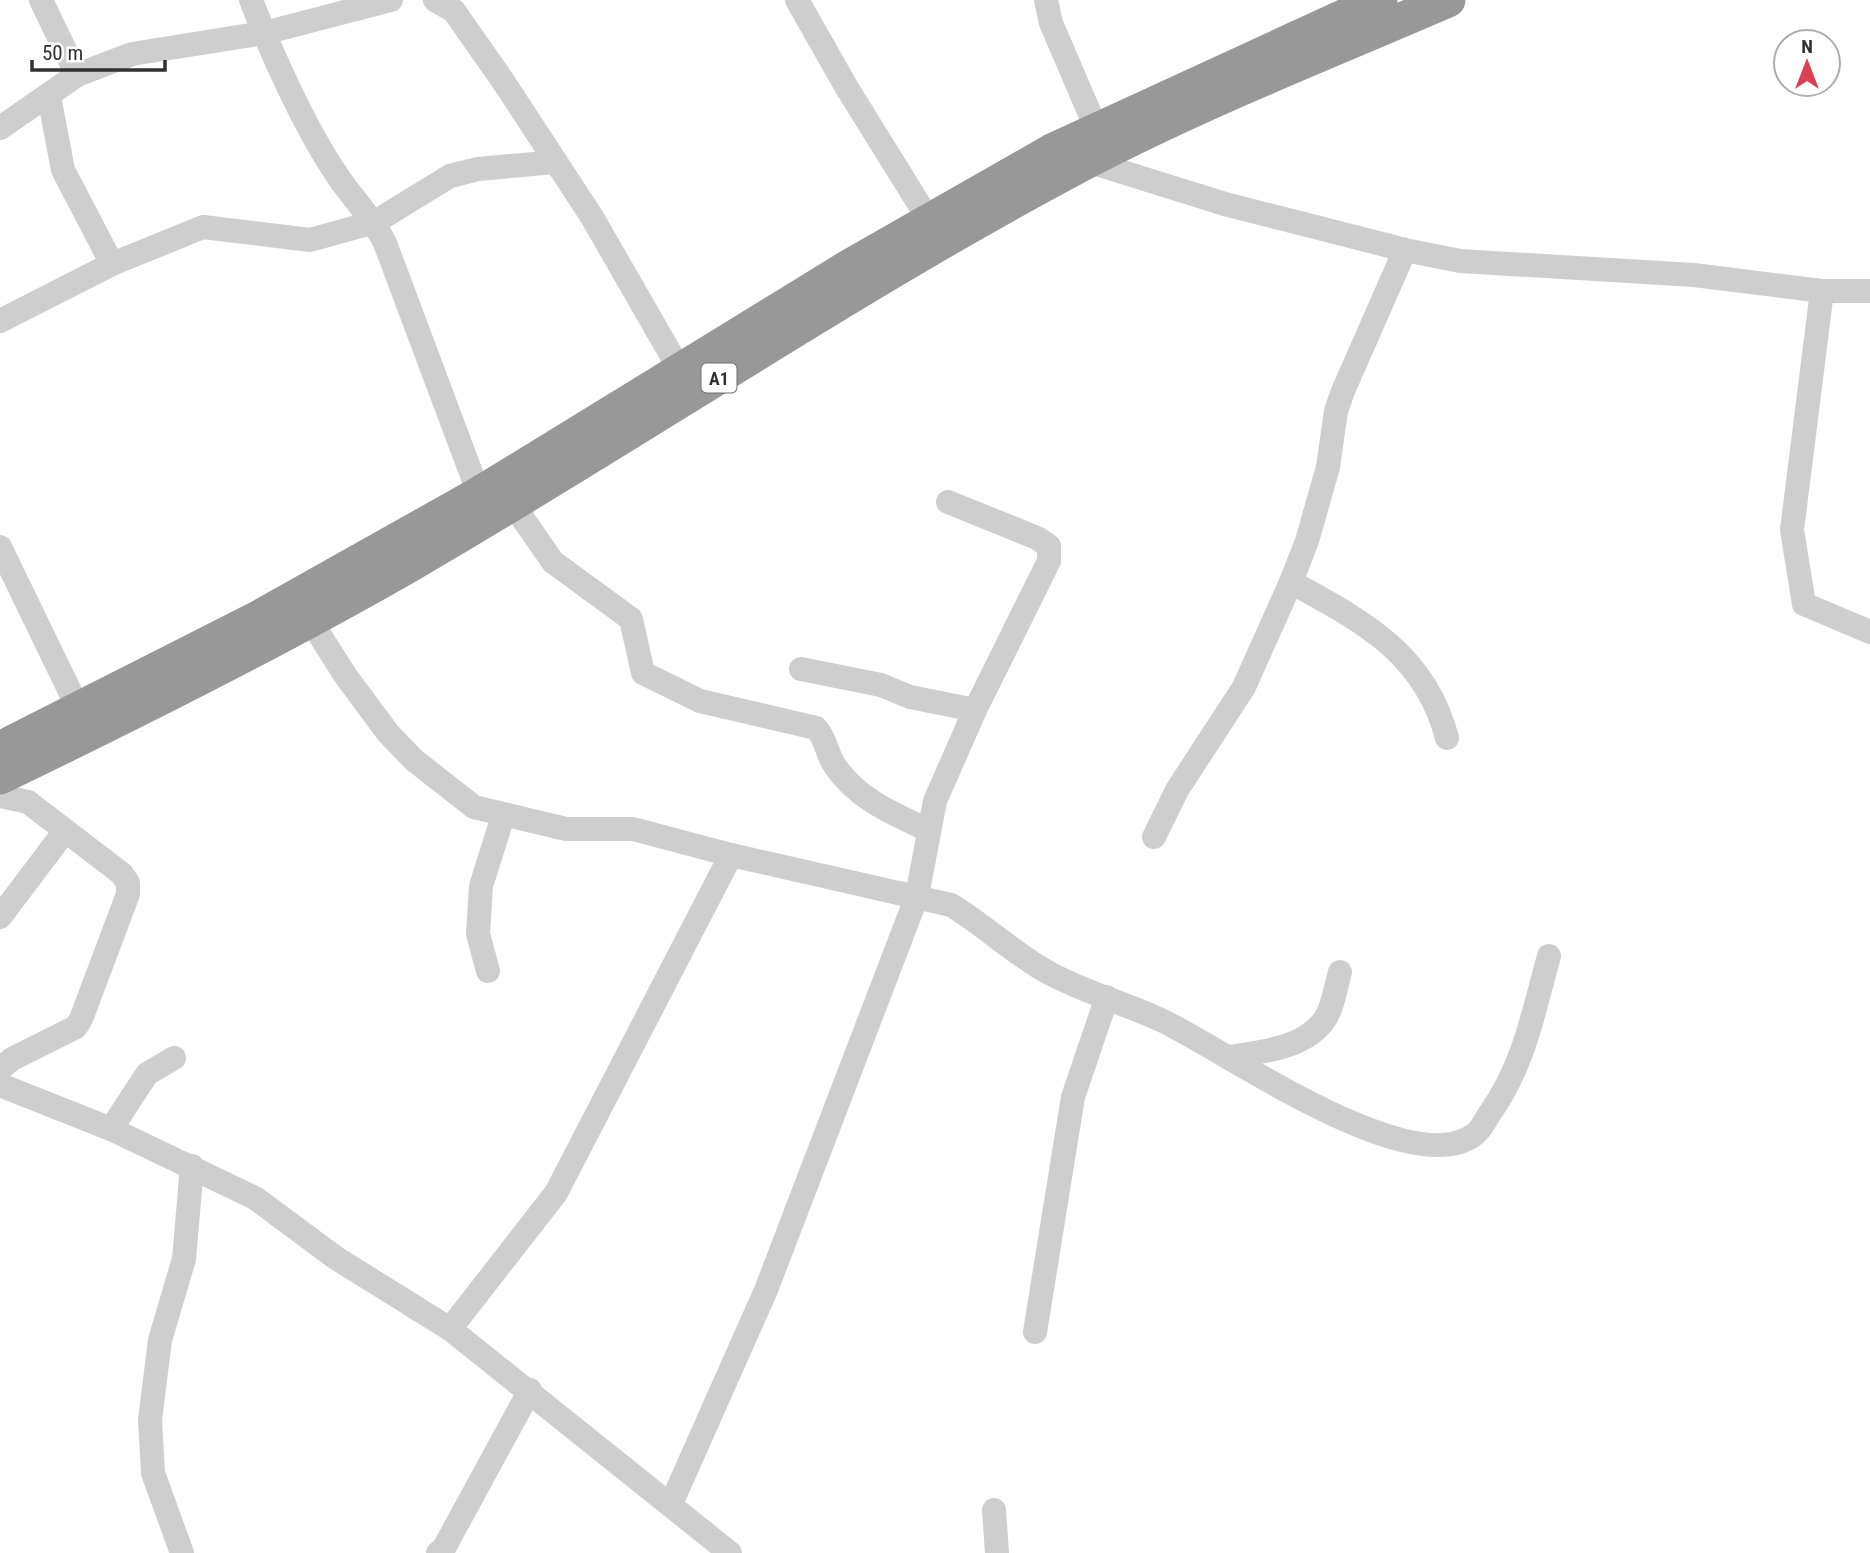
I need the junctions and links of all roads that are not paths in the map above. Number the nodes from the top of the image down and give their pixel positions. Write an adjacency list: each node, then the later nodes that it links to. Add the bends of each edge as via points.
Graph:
1 (41, 0): 10 (street)
2 (251, 0): 9 (street)
3 (391, 0): 9 (street)
4 (435, 0): 15 (street, via 454,11)
5 (797, 0): 16 (street)
6 (1046, 0): 13 (street, via 1051,23)
7 (1380, 0): 13 (highway, A1)
8 (1448, 0): 14 (highway, A1)
9 (264, 33): 10 (street, via 132,54); 17 (street, via 338,176)
10 (77, 75): 11 (street)
11 (49, 96): 12 (street); 19 (street, via 63,170)
12 (0, 128)
13 (1096, 128): 16 (highway, A1)
14 (1087, 161): 18 (street, via 1175,191); 23 (highway, A1)
15 (556, 162): 17 (street, via 450,176); 23 (street)
16 (929, 219): 23 (highway, A1)
17 (375, 222): 19 (street, via 310,240 203,227); 24 (street)
18 (1405, 250): 20 (street, via 1460,261 1694,275); 27 (street, via 1336,411 1328,467)
19 (112, 264): 22 (street)
20 (1822, 291): 21 (street); 29 (street, via 1792,530 1804,604)
21 (1870, 291)
22 (0, 321)
23 (687, 383): 24 (highway, A1)
24 (496, 498): 28 (highway, A1, via 408,565); 31 (highway, A1); 36 (street, via 553,562 631,619 643,673 700,701 816,728 825,738 828,756 855,789)
25 (948, 502): 32 (street, via 1037,538 1051,552)
26 (0, 547): 31 (street)
27 (1291, 582): 33 (street, via 1385,638 1425,686 1441,713); 38 (street, via 1244,687 1177,790)
28 (309, 618): 34 (highway, A1, via 124,717); 35 (street, via 345,675 414,760 474,807)
29 (1870, 632)
30 (801, 668): 32 (street)
31 (79, 710): 34 (highway, A1)
32 (975, 710): 36 (street)
33 (1447, 738)
34 (5, 773): 37 (street, via 28,802)
35 (503, 816): 39 (street, via 566,830 633,829); 43 (street, via 481,886 478,934)
36 (928, 830): 40 (street)
37 (65, 831): 41 (street); 48 (street, via 122,874 128,894 76,1027)
38 (1154, 837)
39 (731, 855): 40 (street); 52 (street, via 556,1193)
40 (917, 896): 45 (street, via 951,905 1052,975); 55 (street, via 766,1290)
41 (0, 917)
42 (1549, 956): 46 (street, via 1524,1049 1503,1095 1475,1134 1448,1146 1371,1133)
43 (488, 971)
44 (1340, 972): 46 (street, via 1326,1018 1313,1032 1292,1045)
45 (1107, 997): 46 (street); 53 (street, via 1073,1097)
46 (1230, 1057)
47 (174, 1058): 50 (street, via 148,1074)
48 (0, 1069)
49 (0, 1086): 50 (street)
50 (111, 1129): 51 (street)
51 (192, 1166): 52 (street, via 255,1198 337,1258); 57 (street, via 184,1259 160,1340 150,1420 153,1472)
52 (450, 1329): 54 (street)
53 (1035, 1332)
54 (530, 1390): 55 (street); 58 (street)
55 (671, 1504): 59 (street)
56 (995, 1510): 60 (street)
57 (182, 1553)
58 (438, 1553)
59 (730, 1553)
60 (997, 1553)

